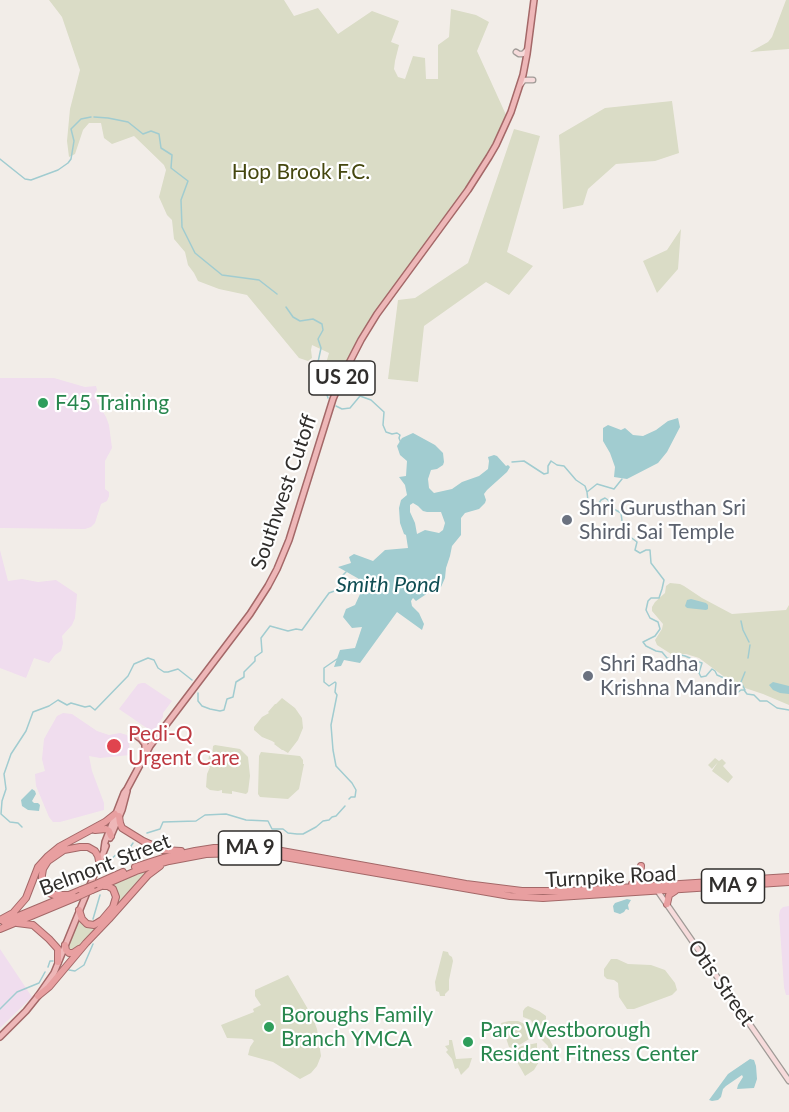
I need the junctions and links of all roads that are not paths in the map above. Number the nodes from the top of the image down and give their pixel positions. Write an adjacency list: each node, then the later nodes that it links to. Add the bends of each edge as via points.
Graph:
1 (534, 0): 2 (main road, Southwest Cutoff / US 20)
2 (528, 48): 3 (main road, via 523,54); 5 (main road, Southwest Cutoff / US 20)
3 (516, 52)
4 (533, 80): 5 (main road, via 524,80)
5 (520, 86): 7 (main road, Southwest Cutoff / US 20, via 489,158 372,322 351,358 333,399 289,540 268,586)
6 (132, 731): 7 (main road, via 145,744)
7 (145, 756): 8 (main road, Southwest Cutoff / US 20, via 124,793)
8 (117, 815): 9 (highway); 10 (main road, Southwest Cutoff / US 20); 11 (highway, via 124,830 159,849)
9 (90, 832): 10 (highway, via 102,829); 25 (highway, via 48,856 26,898)
10 (110, 834): 13 (main road, Southwest Cutoff / US 20)
11 (214, 848): 17 (highway, Belmont Street / MA 9, via 154,861); 18 (highway, Belmont Street / MA 9, via 276,850)
12 (188, 857): 17 (highway, Belmont Street / MA 9); 18 (highway, Belmont Street / MA 9, via 223,853 273,855); 28 (highway, via 150,872)
13 (99, 861): 22 (highway, via 93,849 77,847 48,861 42,875 45,888 57,896); 24 (main road, Southwest Cutoff / US 20)
14 (641, 866): 19 (highway, via 639,881)
15 (789, 877): 20 (highway, Turnpike Road / MA 9)
16 (789, 882): 21 (highway, Turnpike Road / MA 9)
17 (97, 886): 22 (highway, Belmont Street / MA 9, bridge); 24 (highway, via 108,886 116,897 105,918 89,924); 26 (highway, Belmont Street / MA 9, bridge)
18 (472, 887): 19 (highway, Turnpike Road / MA 9, via 571,891); 20 (highway, Turnpike Road / MA 9, via 519,897 553,898)
19 (623, 887): 20 (highway, Turnpike Road / MA 9)
20 (655, 889): 21 (highway, Turnpike Road / MA 9); 23 (main road, Otis Street)
21 (677, 890): 23 (highway, via 669,895)
22 (69, 895): 25 (highway, Belmont Street / MA 9)
23 (667, 904): 33 (main road, Otis Street)
24 (78, 910): 29 (main road, Southwest Cutoff / US 20)
25 (0, 922)
26 (14, 923): 27 (highway, Belmont Street / MA 9); 30 (highway, via 38,928 55,945)
27 (0, 929)
28 (86, 943): 29 (highway, via 73,953 67,952); 31 (highway)
29 (65, 945): 30 (main road, Southwest Cutoff / US 20)
30 (58, 962): 31 (main road, Southwest Cutoff / US 20)
31 (38, 996): 32 (main road, US 20)
32 (0, 1037)
33 (789, 1081)

